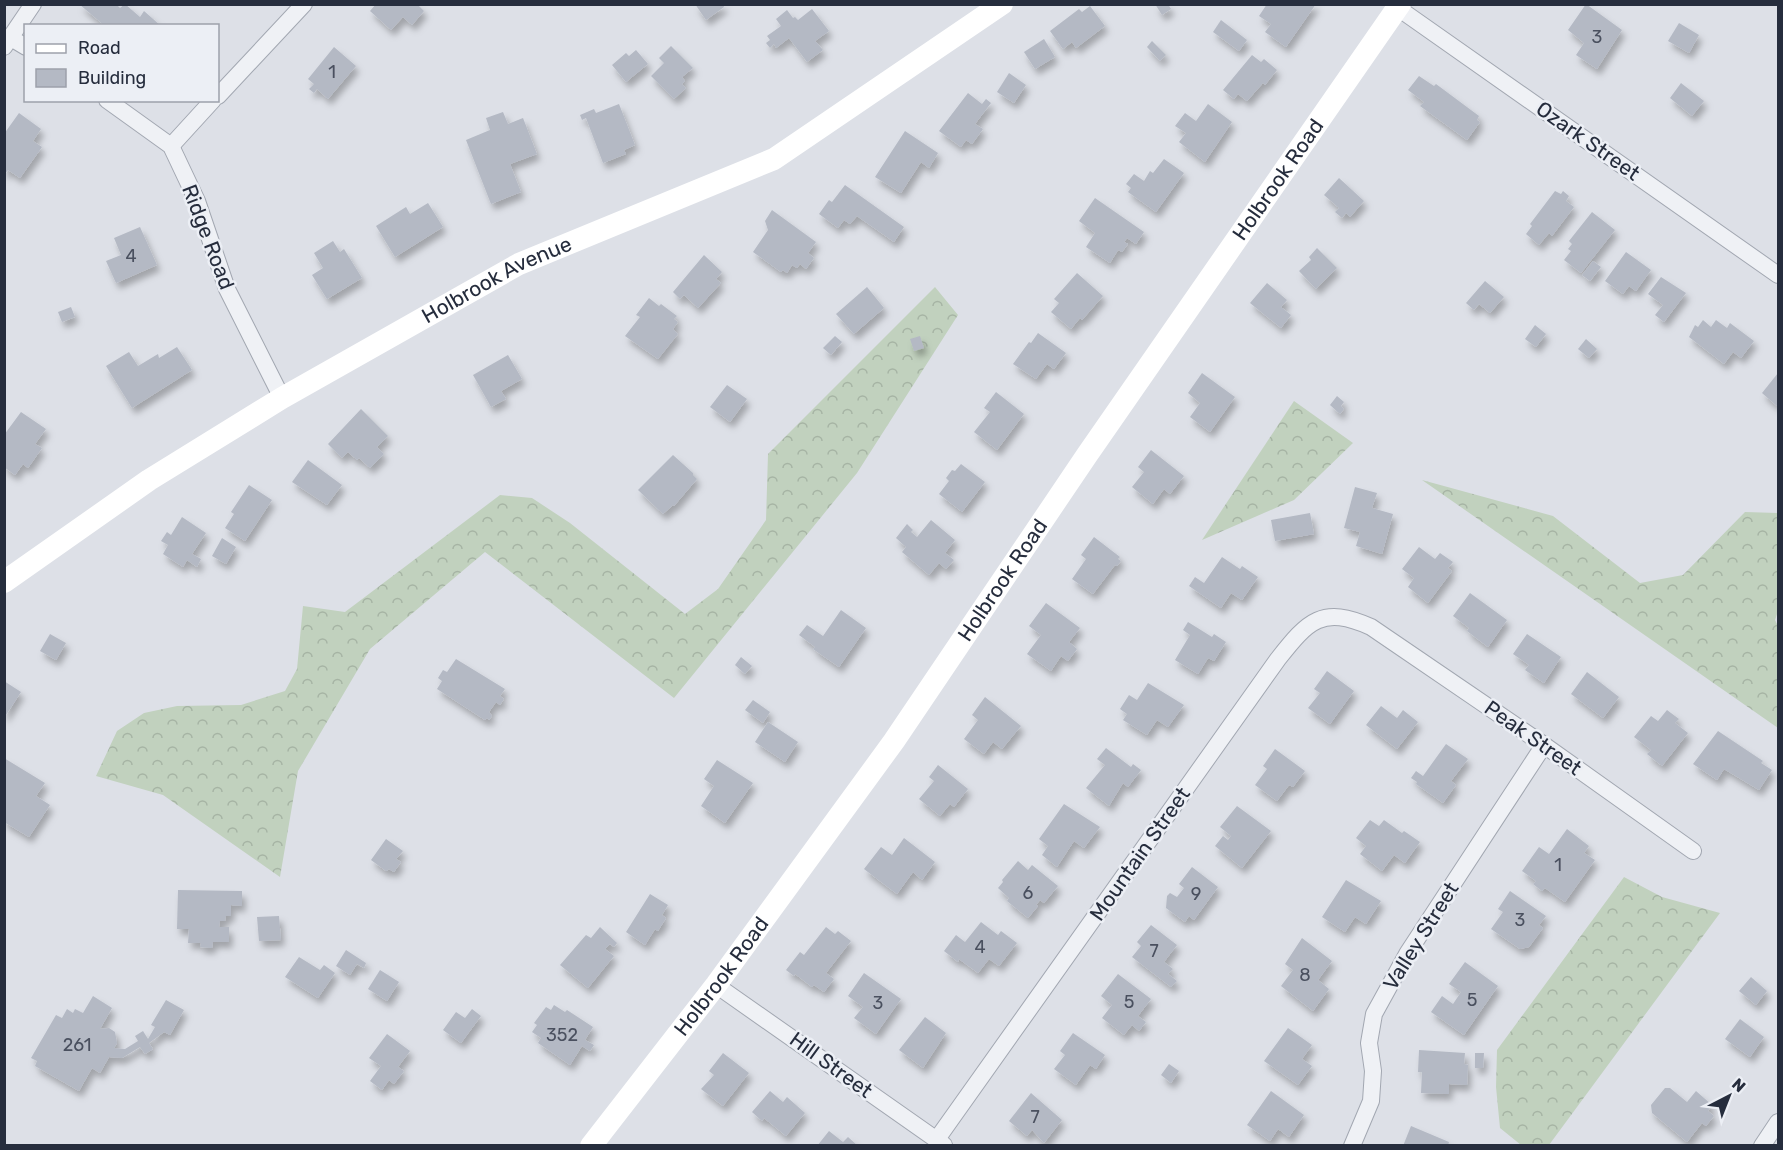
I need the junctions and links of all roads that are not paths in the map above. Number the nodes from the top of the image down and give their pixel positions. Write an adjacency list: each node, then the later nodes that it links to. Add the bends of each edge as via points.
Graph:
1 (33, 4): 5 (street)
2 (304, 4): 7 (street)
3 (1002, 4): 12 (street, Holbrook Avenue, via 774,159 519,264)
4 (1399, 6): 11 (street, Ozark Street); 17 (street, Holbrook Road, via 894,741)
5 (8, 42): 6 (street)
6 (24, 46)
7 (219, 95)
8 (110, 102): 10 (street, Ridge Road)
9 (211, 102): 10 (street)
10 (171, 146): 12 (street, Ridge Road, via 197,201 227,289)
11 (1779, 275)
12 (282, 398): 13 (street, Holbrook Avenue, via 149,480)
13 (4, 582)
14 (1371, 627): 15 (street, Peak Street); 19 (street, Mountain Street, via 1356,620 1332,617 1311,622 1293,640)
15 (1544, 745): 16 (street, Peak Street); 21 (street, Valley Street, via 1407,954 1374,1014 1369,1044 1373,1071 1371,1101)
16 (1693, 851)
17 (716, 986): 19 (street, Hill Street); 20 (street, Holbrook Road)
18 (1779, 1122): 22 (street)
19 (941, 1142)
20 (591, 1146)
21 (1352, 1146)
22 (1762, 1146)

